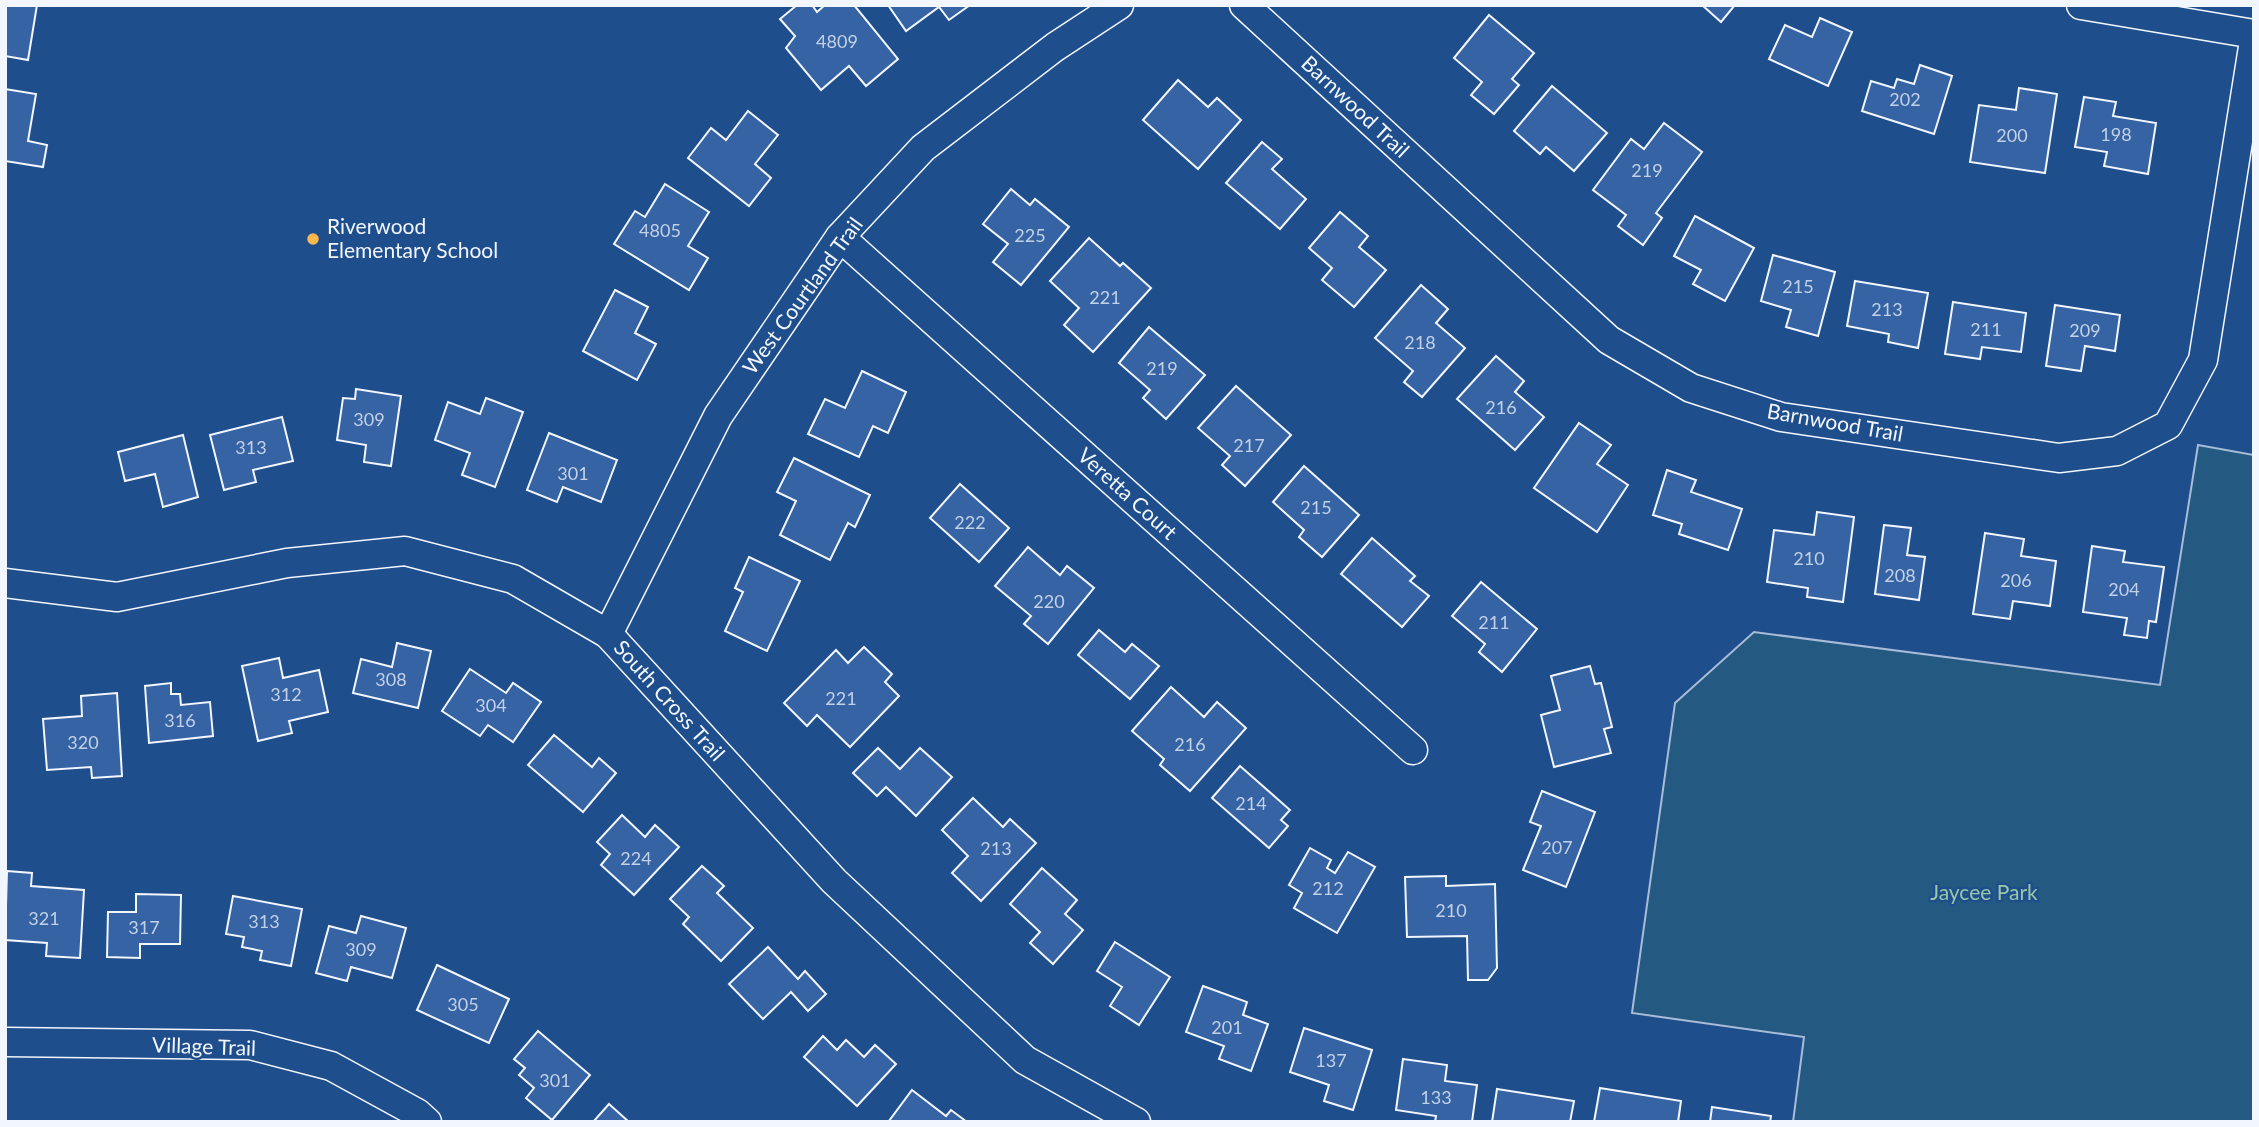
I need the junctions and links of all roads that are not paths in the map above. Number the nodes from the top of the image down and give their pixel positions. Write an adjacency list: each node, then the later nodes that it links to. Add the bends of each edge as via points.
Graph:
1 (1119, 5): 6 (street, West Courtland Trail, via 1055,47 923,148)
2 (1244, 5): 5 (street, Barnwood Trail, via 1609,340 1691,388 1781,417 2059,458 2117,451 2168,425 2203,360)
3 (2081, 5): 4 (street)
4 (2254, 34)
5 (2254, 41)
6 (840, 237): 8 (street, West Courtland Trail, via 718,416); 9 (street, Veretta Court)
7 (5, 583): 8 (street, South Cross Trail, via 117,597 286,563 405,551 513,579)
8 (608, 635): 12 (street, South Cross Trail, via 834,881 1025,1060)
9 (1413, 750)
10 (5, 1042): 11 (street, Village Trail, via 250,1045 331,1066)
11 (427, 1122)
12 (1136, 1122)

